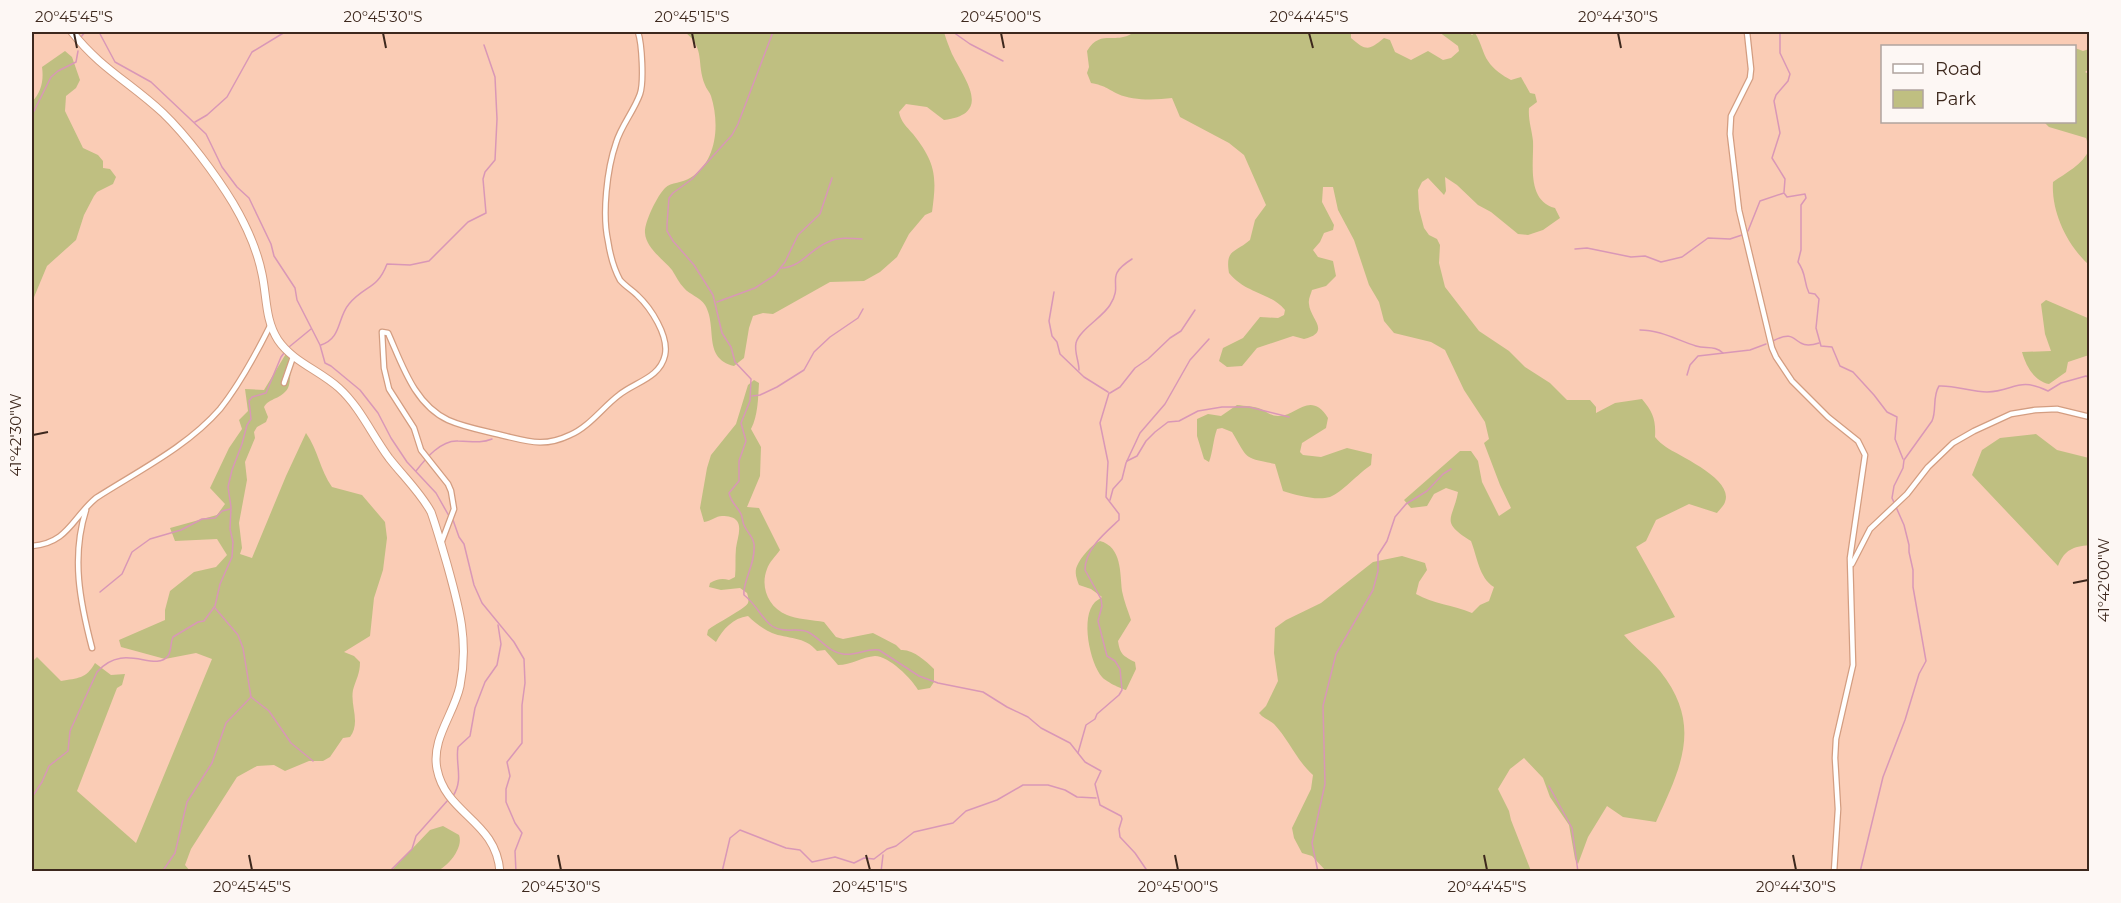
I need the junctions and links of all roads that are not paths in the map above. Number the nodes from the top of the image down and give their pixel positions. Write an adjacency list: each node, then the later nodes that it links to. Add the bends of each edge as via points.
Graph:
1 (72, 32): 4 (street, via 95,59 168,119 217,180 248,230 258,255)
2 (638, 32): 9 (street, via 640,94 616,142 605,222 620,279 649,309 666,353 653,374 607,404 584,428 570,436 537,444 460,425 441,416 417,392 388,333 382,332 389,389 414,428 420,450 451,491 454,509)
3 (1747, 32): 11 (street, via 1750,78 1730,124 1739,210 1776,357 1792,381 1858,441 1865,455)
4 (270, 326): 5 (street); 8 (street, via 241,377 199,430)
5 (293, 357): 6 (street); 9 (street, via 340,389 359,411 425,502)
6 (284, 383)
7 (2090, 417): 11 (street, via 2057,409 2019,413 1953,443 1870,529)
8 (88, 504): 10 (street, via 69,530 48,543); 12 (street, via 78,542 78,577)
9 (441, 544): 13 (street, via 461,613 464,644 459,687 439,738 436,769 449,797 491,840)
10 (32, 546)
11 (1850, 567): 14 (street, via 1854,655 1834,758 1838,809)
12 (92, 648)
13 (500, 872)
14 (1834, 872)

